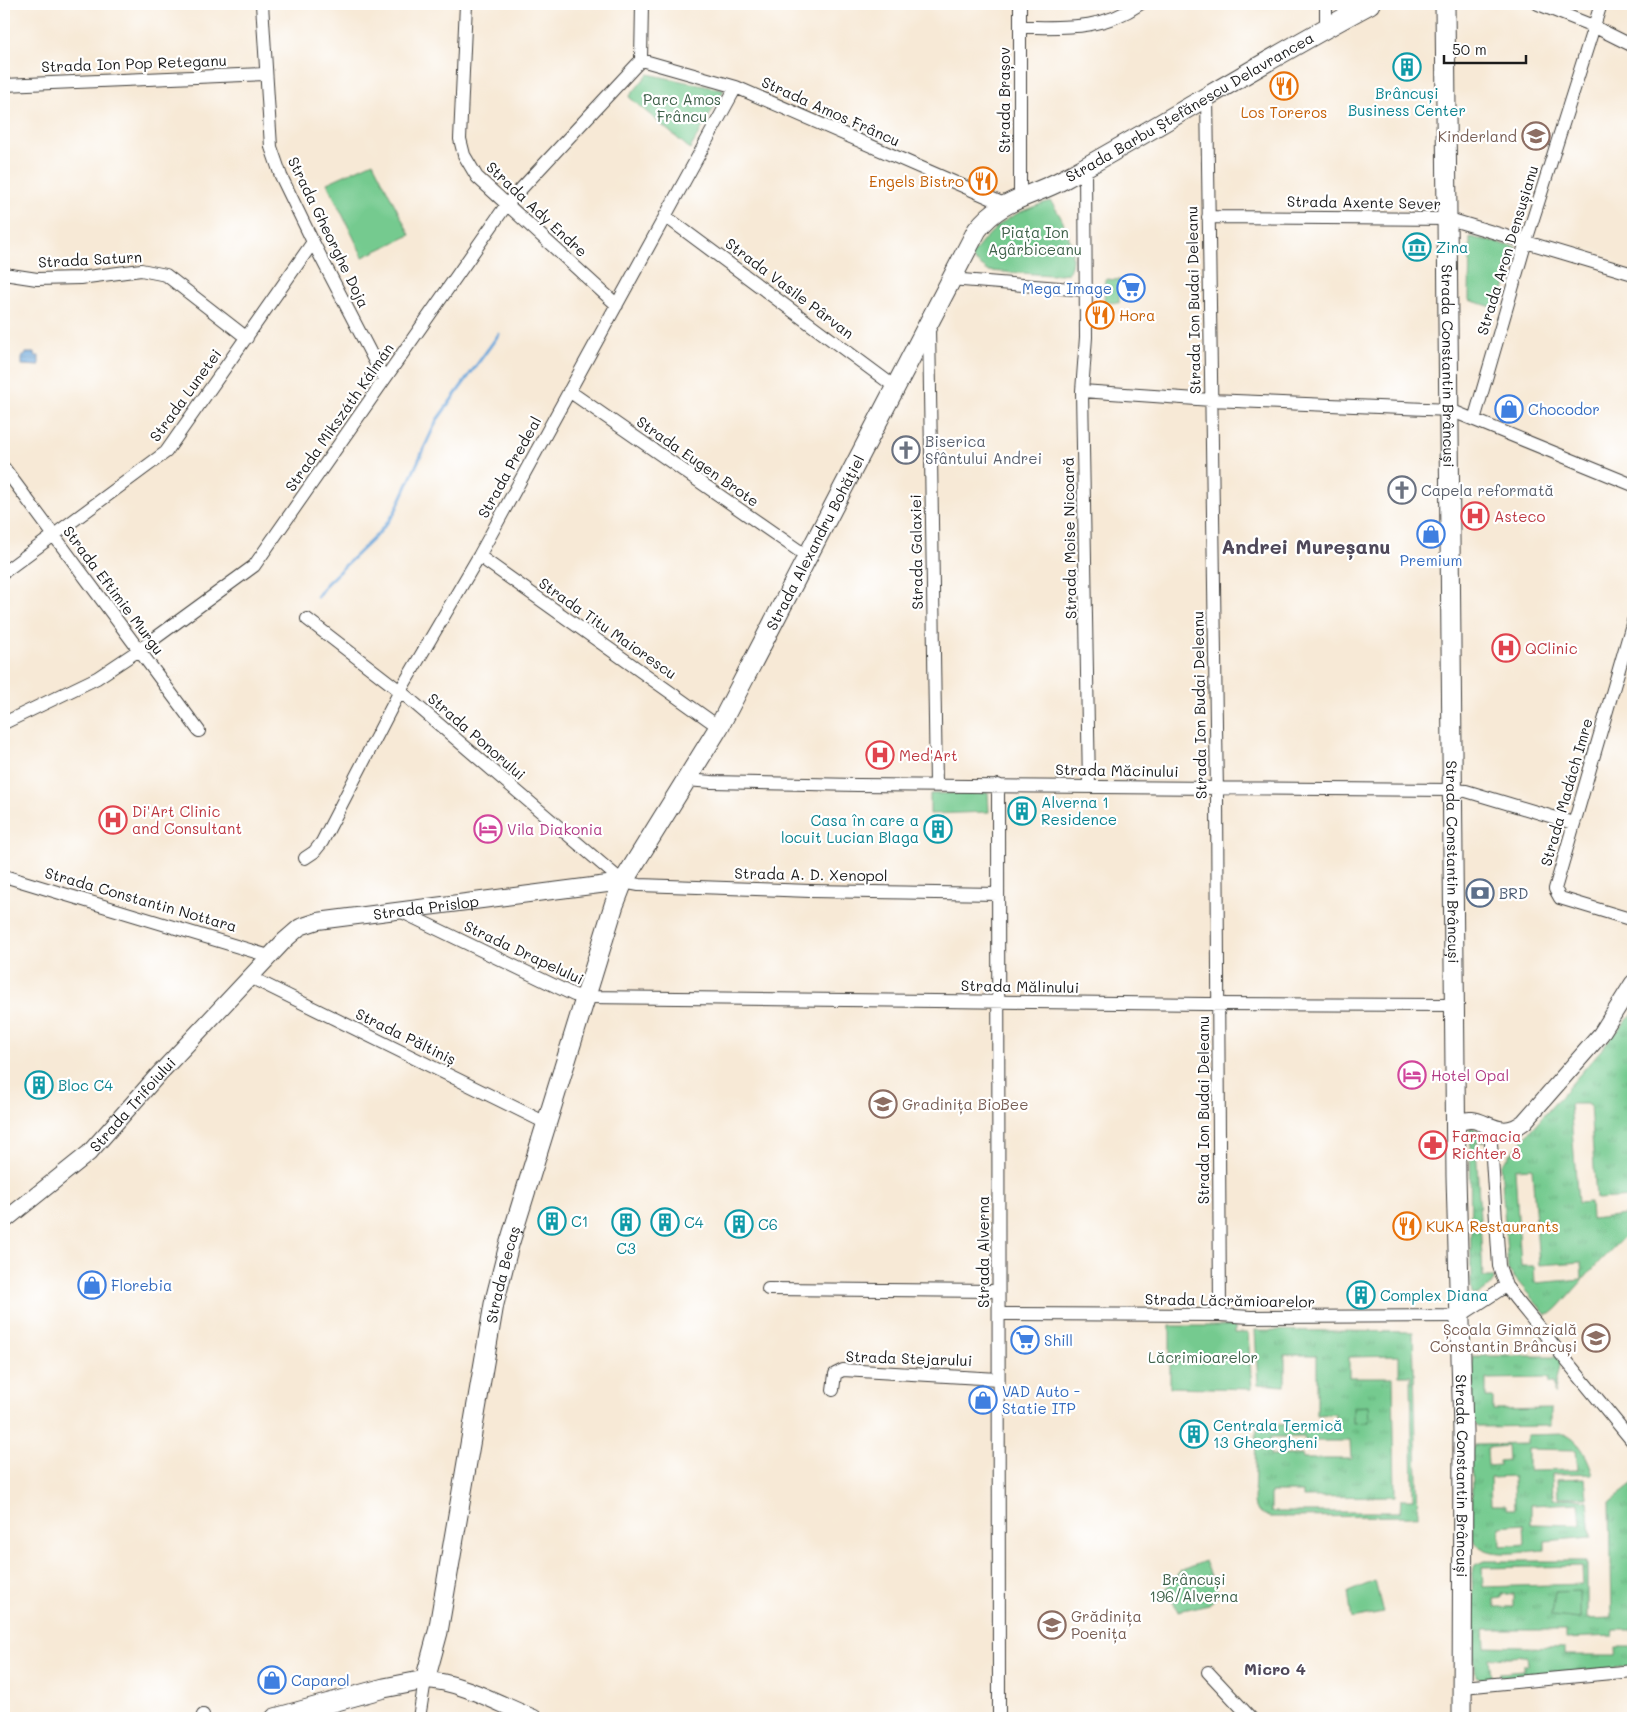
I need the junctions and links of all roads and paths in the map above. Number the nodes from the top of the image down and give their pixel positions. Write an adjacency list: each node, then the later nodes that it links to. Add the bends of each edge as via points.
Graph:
1 (262, 4): 16 (street, Strada Gheorghe Doja)
2 (466, 4): 22 (street, Strada Ady Endre, via 460,139 469,166)
3 (642, 4): 15 (street)
4 (1020, 4): 12 (street, Strada Brașov)
5 (1140, 4): 12 (street, via 1119,16 1088,26)
6 (1326, 4): 13 (street)
7 (1370, 4): 13 (main road, Strada Barbu Ștefănescu Delavrancea)
8 (1445, 4): 25 (main road, Strada Constantin Brâncuși)
9 (1538, 4): 11 (street)
10 (1601, 4): 11 (street, Strada Aron Densușianu)
11 (1593, 26): 14 (street); 26 (street, Strada Aron Densușianu)
12 (1020, 27): 21 (street, Strada Brașov)
13 (1326, 27): 19 (main road, Strada Barbu Ștefănescu Delavrancea)
14 (1633, 46)
15 (641, 60): 18 (street, Strada Amos Frâncu); 22 (street, Strada Mikszáth Kálmán)
16 (266, 74): 17 (street, Strada Ion Pop Reteganu); 27 (street, Strada Gheorghe Doja, via 272,147 281,176)
17 (4, 85)
18 (736, 87): 21 (street, Strada Amos Frâncu); 23 (street, Strada Predeal)
19 (1207, 95): 20 (main road, Strada Barbu Ștefănescu Delavrancea); 24 (street, Strada Ion Budai Deleanu)
20 (1085, 166): 21 (main road, Strada Barbu Ștefănescu Delavrancea, via 1048,187); 31 (street)
21 (1012, 201): 30 (main road, Strada Alexandru Bohățiel, via 982,223)
22 (507, 204): 32 (street, Strada Ady Endre); 35 (street, Strada Mikszáth Kálmán)
23 (665, 216): 32 (street, Strada Predeal); 36 (street, Strada Vasile Pârvan)
24 (1208, 217): 25 (street, Strada Axente Sever); 39 (street, Strada Ion Budai Deleanu)
25 (1448, 219): 26 (street, Strada Axente Sever); 40 (main road, Strada Constantin Brâncuși)
26 (1526, 241): 29 (street, Strada Axente Sever); 41 (street, Strada Aron Densușianu)
27 (313, 242): 34 (street, Strada Lunetei); 35 (street, Strada Gheorghe Doja)
28 (4, 274): 34 (street, Strada Saturn, via 37,279 80,278 141,270 166,275)
29 (1633, 274)
30 (950, 279): 31 (street); 33 (main road, Strada Alexandru Bohățiel)
31 (1084, 290): 38 (street, Strada Moise Nicoară, via 1086,337)
32 (617, 305): 37 (street, Strada Predeal)
33 (929, 318): 36 (main road, Strada Alexandru Bohățiel); 56 (street, Strada Galaxiei)
34 (247, 338): 44 (street, Strada Lunetei, via 166,452)
35 (384, 379): 50 (street, Strada Mikszáth Kálmán, via 254,566)
36 (895, 387): 46 (main road, Strada Alexandru Bohățiel)
37 (569, 391): 45 (street, Strada Predeal); 46 (street, Strada Eugen Brote)
38 (1082, 391): 39 (street); 58 (street, Strada Moise Nicoară)
39 (1211, 400): 40 (street); 59 (street, Strada Ion Budai Deleanu)
40 (1450, 410): 41 (street); 60 (main road, Strada Constantin Brâncuși)
41 (1474, 420): 43 (street)
42 (4, 468): 44 (street, Strada Eftimie Murgu)
43 (1633, 485)
44 (54, 536): 47 (street, Strada Lunetei); 50 (street, Strada Eftimie Murgu)
45 (479, 556): 51 (street, Strada Predeal); 53 (street, Strada Titu Maiorescu)
46 (808, 558): 53 (main road, Strada Alexandru Bohățiel)
47 (4, 572)
48 (307, 619): 51 (street, Strada Ponorului)
49 (1633, 621): 61 (street, Strada Madách Imre)
50 (139, 650): 52 (street, Strada Mikszáth Kálmán, via 97,678); 54 (street, Strada Eftimie Murgu)
51 (400, 691): 62 (street, Strada Predeal, via 322,842); 64 (street, Strada Ponorului)
52 (4, 723)
53 (719, 726): 55 (main road, Strada Alexandru Bohățiel)
54 (200, 731)
55 (686, 780): 56 (street, Strada Măcinului); 64 (main road, Strada Alexandru Bohățiel)
56 (936, 785): 57 (street, Strada Măcinului)
57 (998, 785): 58 (street, Strada Măcinului); 65 (street, Strada Alverna)
58 (1089, 786): 59 (street, Strada Măcinului)
59 (1217, 787): 60 (street, Strada Măcinului); 73 (street, Strada Ion Budai Deleanu)
60 (1452, 790): 61 (street, Strada Măcinului, via 1466,791); 74 (main road, Strada Constantin Brâncuși)
61 (1573, 824): 67 (street, Strada Madách Imre, via 1556,886 1558,896)
62 (305, 858)
63 (4, 876): 68 (street, Strada Constantin Nottara)
64 (623, 882): 65 (street, Strada A. D. Xenopol, via 810,891); 66 (street, Strada Prislop); 71 (main road, Strada Becaș)
65 (998, 894): 72 (street, Strada Alverna)
66 (396, 909): 68 (street, Strada Prislop, via 307,923); 71 (street, Strada Drapelului, via 574,995)
67 (1633, 920)
68 (269, 956): 69 (street, Strada Prislop)
69 (250, 976): 76 (street, Strada Păltiniș); 79 (street, Strada Trifoiului, via 89,1154)
70 (1633, 983): 78 (street, via 1601,1034 1524,1122 1510,1130)
71 (585, 997): 72 (street, Strada Mălinului); 76 (main road, Strada Becaș)
72 (999, 1002): 73 (street, Strada Mălinului); 82 (street, Strada Alverna)
73 (1219, 1004): 74 (street, Strada Mălinului); 84 (street, Strada Ion Budai Deleanu)
74 (1455, 1005): 75 (main road, Strada Constantin Brâncuși)
75 (1455, 1098): 77 (main road, Strada Constantin Brâncuși); 78 (street)
76 (548, 1124): 91 (main road, Strada Becaș, via 509,1245 494,1304 438,1632)
77 (1456, 1125): 78 (street, via 1466,1119); 85 (main road, Strada Constantin Brâncuși)
78 (1490, 1128): 80 (street, via 1499,1266)
79 (4, 1222)
80 (1506, 1286): 85 (street); 88 (street)
81 (768, 1289): 82 (street)
82 (998, 1291): 83 (street, Strada Alverna)
83 (999, 1314): 84 (street, Strada Lăcrămioarelor); 86 (street, Strada Alverna)
84 (1220, 1315): 85 (street, Strada Lăcrămioarelor)
85 (1460, 1316): 92 (main road, Strada Constantin Brâncuși)
86 (998, 1378): 87 (street, Strada Stejarului, via 843,1370 835,1374); 96 (street, Strada Alverna)
87 (833, 1390)
88 (1633, 1442)
89 (1633, 1671): 92 (street)
90 (1208, 1672): 97 (street)
91 (425, 1680): 93 (main road); 94 (street); 95 (street, via 454,1685)
92 (1463, 1687): 98 (main road, Strada Constantin Brâncuși)
93 (275, 1718)
94 (419, 1718)
95 (534, 1718)
96 (999, 1718)
97 (1251, 1718)
98 (1462, 1718)

